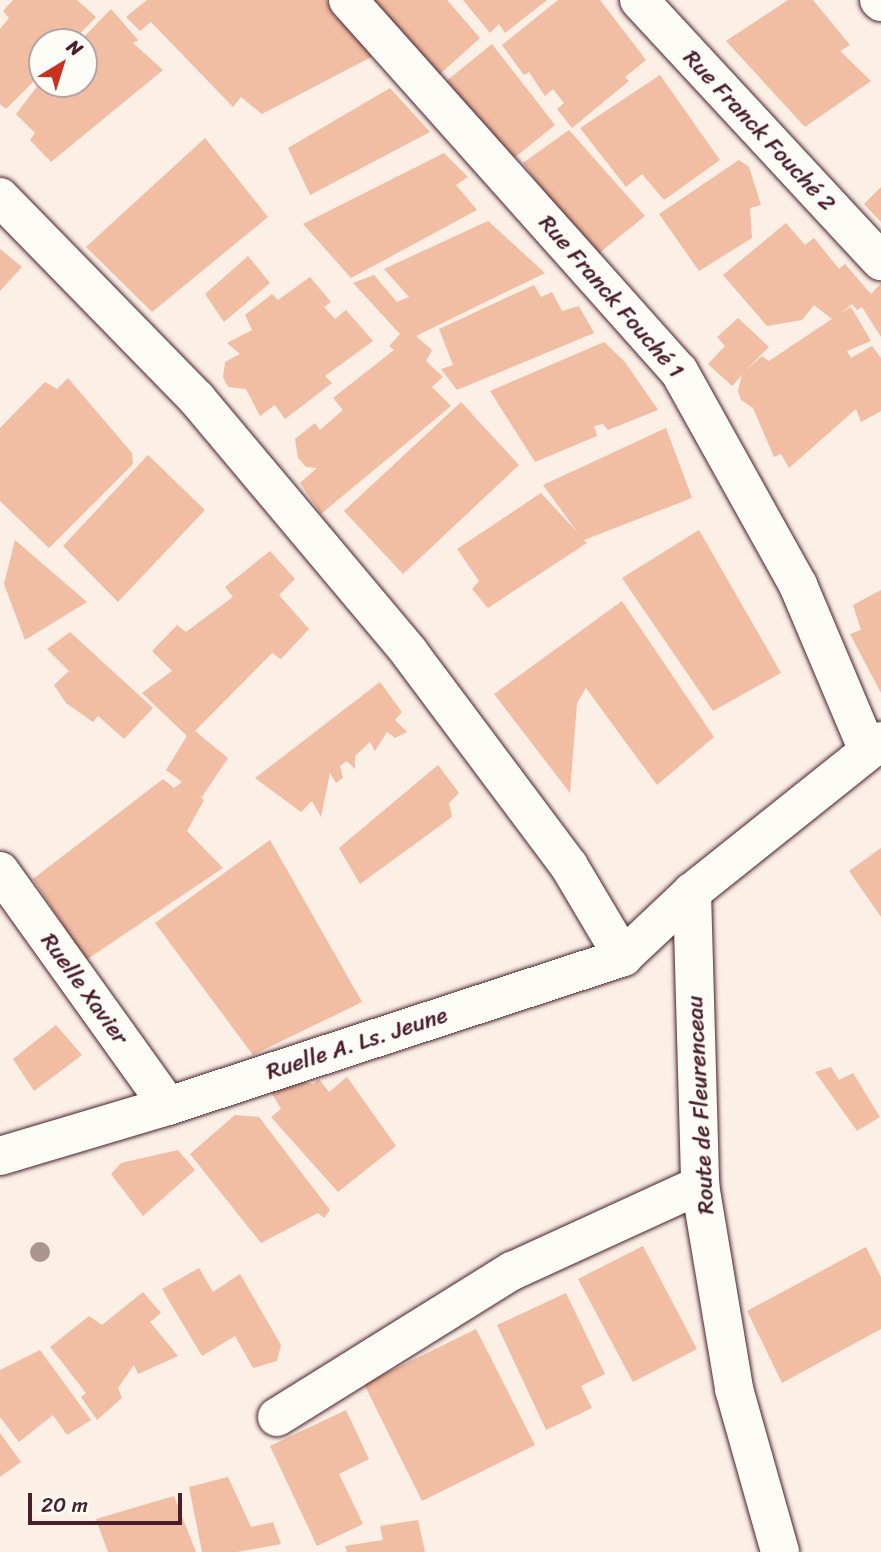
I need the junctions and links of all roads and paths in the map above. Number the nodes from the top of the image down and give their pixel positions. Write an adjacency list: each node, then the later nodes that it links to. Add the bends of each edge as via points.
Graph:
1 (348, 0): 5 (street, Rue Franck Fouché 1, via 679,371 798,585)
2 (639, 0): 4 (street, Rue Franck Fouché 2)
3 (0, 197): 8 (street, via 197,399 409,652 569,866)
4 (881, 261)
5 (874, 744): 7 (street)
6 (0, 871): 9 (street, Ruelle Xavier)
7 (692, 892): 8 (street, Ruelle A. Ls. Jeune); 11 (street, Route de Fleurenceau)
8 (623, 957): 9 (street, Ruelle A. Ls. Jeune)
9 (168, 1106): 10 (street, Ruelle A. Ls. Jeune)
10 (0, 1156)
11 (700, 1185): 12 (street, via 512,1272); 13 (street, Route de Fleurenceau, via 734,1389)
12 (277, 1417)
13 (767, 1547)

